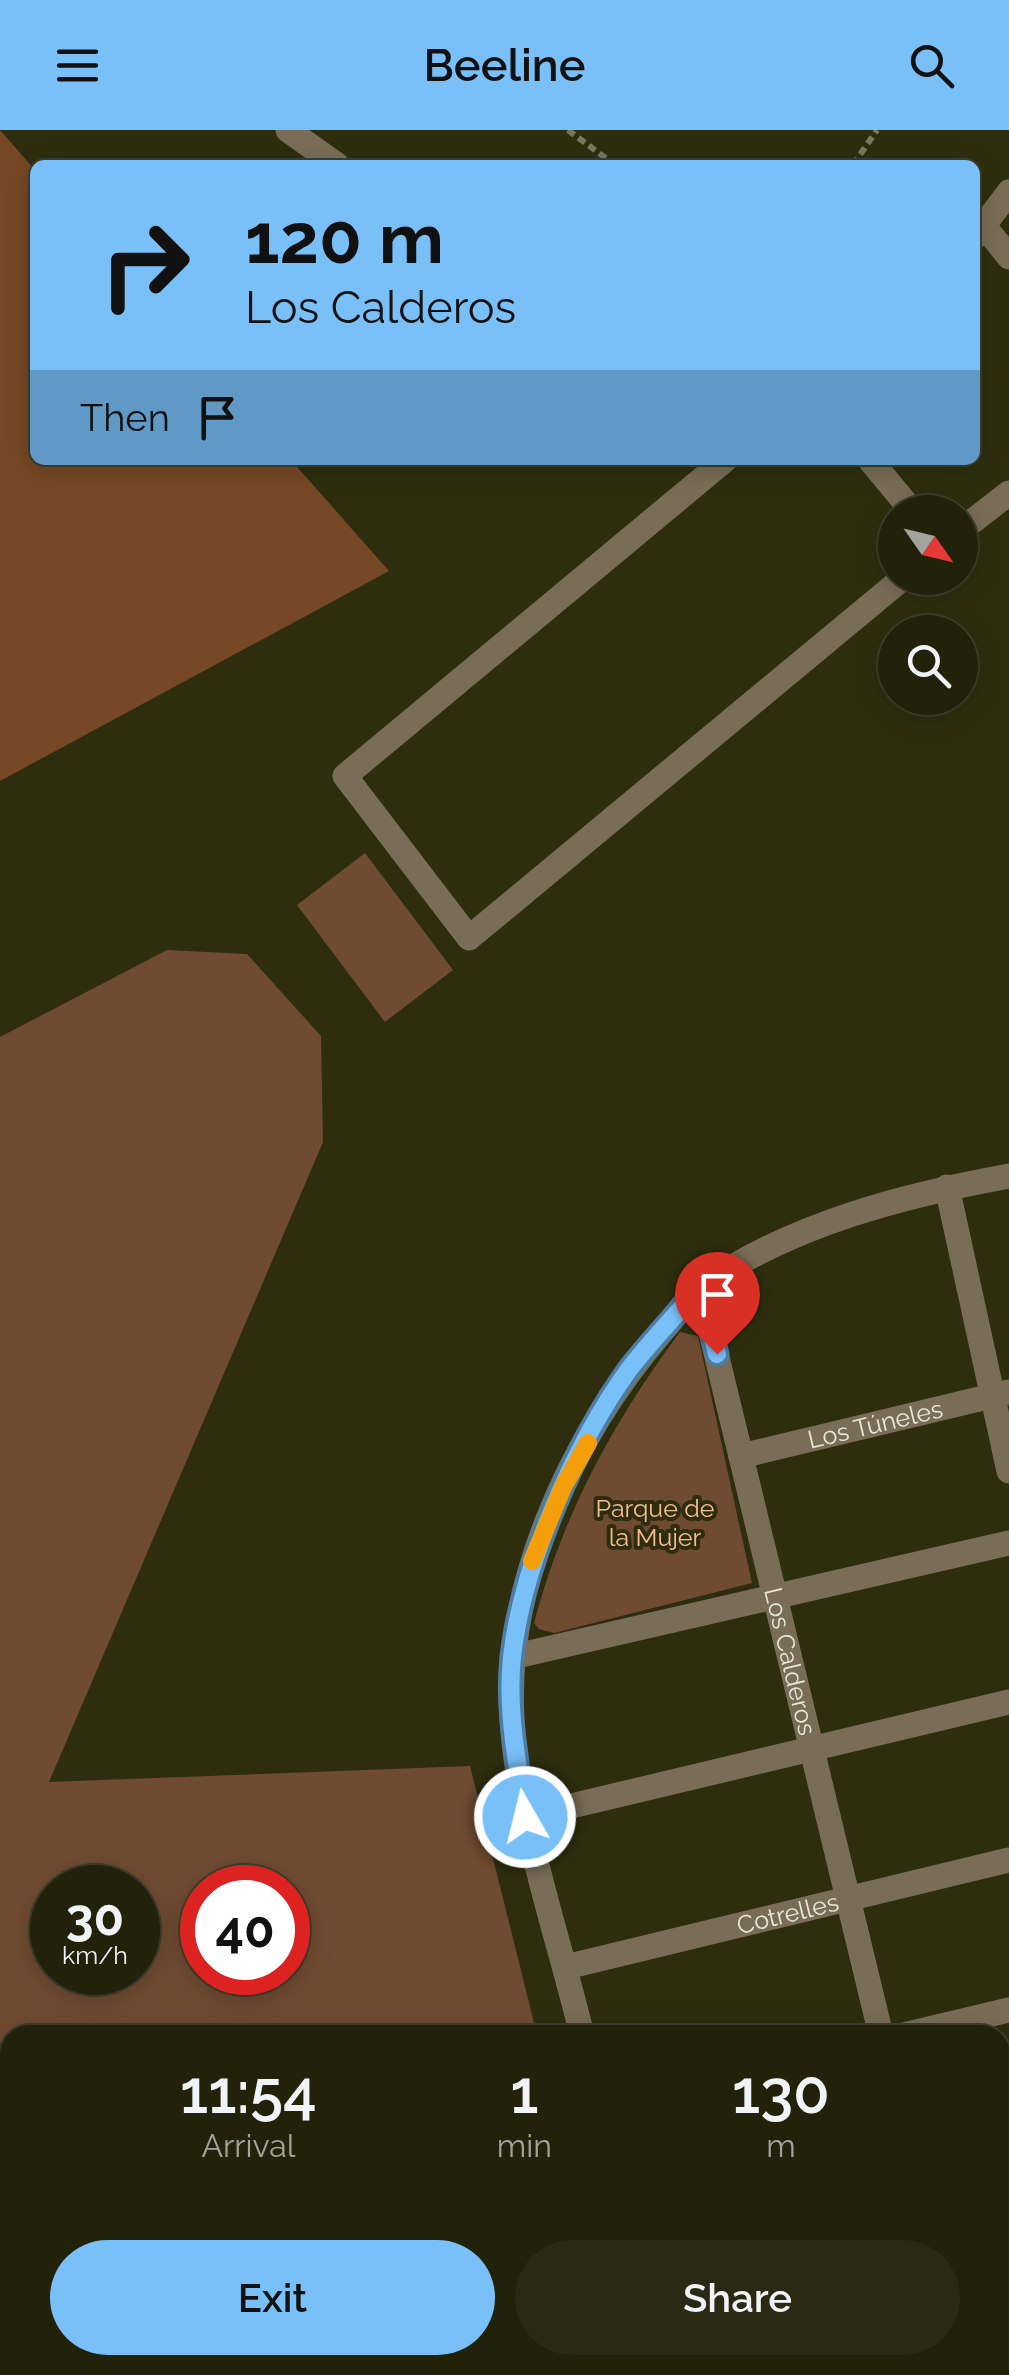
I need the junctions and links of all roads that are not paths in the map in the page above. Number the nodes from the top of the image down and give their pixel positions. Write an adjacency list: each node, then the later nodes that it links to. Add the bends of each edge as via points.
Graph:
1 (288, 130): 2 (street)
2 (331, 160)
3 (1009, 192): 4 (street)
4 (980, 232): 5 (street)
5 (1009, 257)
6 (716, 465): 11 (street, via 345,776 469,938)
7 (874, 465): 9 (street)
8 (1009, 493): 10 (street)
9 (899, 495)
10 (978, 517)
11 (883, 595)
12 (1009, 1176): 13 (street)
13 (947, 1188): 14 (street, via 786,1238); 15 (street)
14 (700, 1287): 16 (street, Los Calderos); 20 (street, via 629,1370 563,1487 533,1556)
15 (1001, 1394): 16 (street, Los Túneles); 17 (street)
16 (741, 1456): 19 (street, Los Calderos)
17 (1009, 1471)
18 (1009, 1544): 19 (street)
19 (775, 1596): 20 (street); 22 (street, Los Calderos)
20 (512, 1657): 23 (street, via 512,1730)
21 (1009, 1702): 22 (street)
22 (812, 1749): 23 (street); 25 (street, Los Calderos)
23 (525, 1817): 26 (street)
24 (1009, 1860): 25 (street, Cotrelles)
25 (848, 1899): 26 (street, Cotrelles); 29 (street, Los Calderos)
26 (566, 1968): 28 (street)
27 (1009, 2010): 30 (street)
28 (580, 2025)
29 (879, 2025)
30 (946, 2025)

